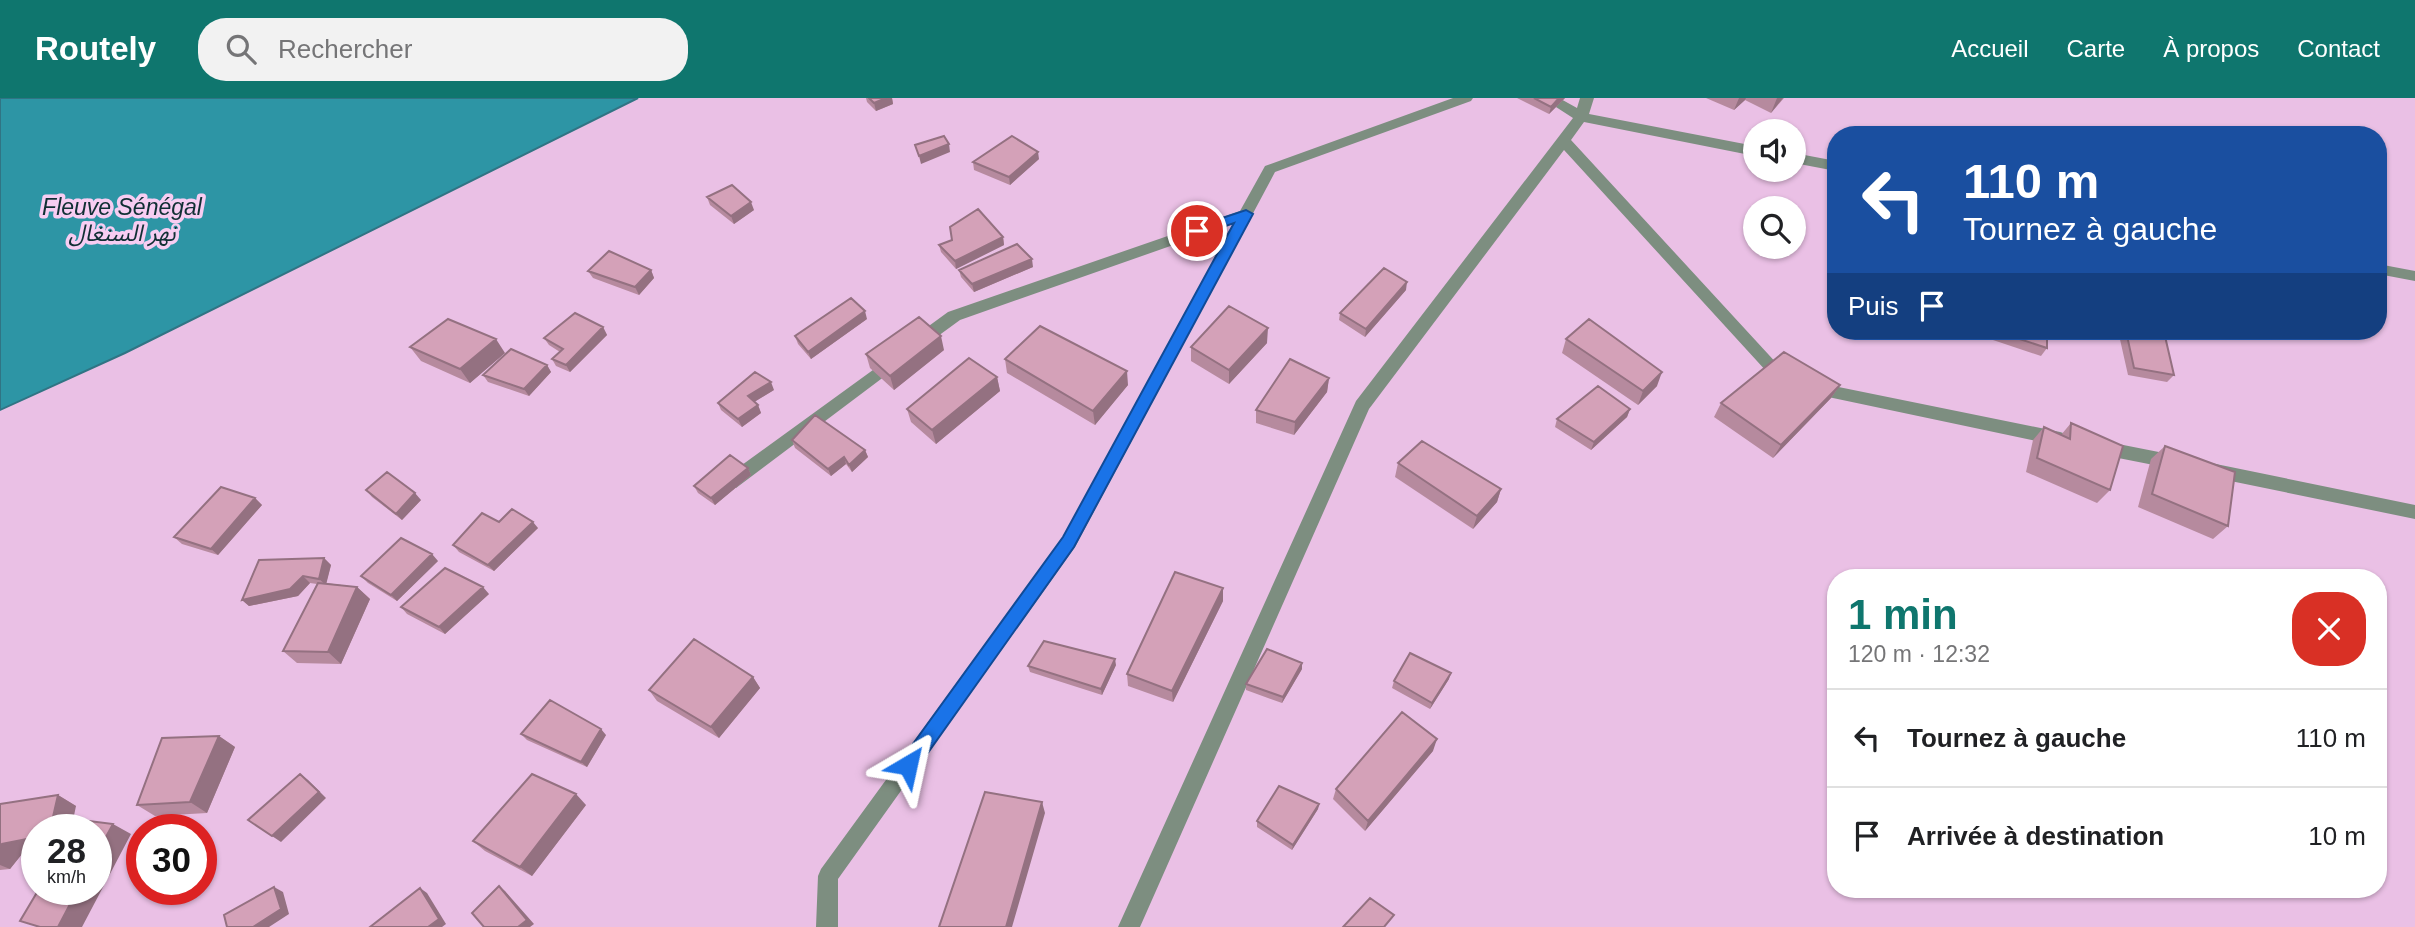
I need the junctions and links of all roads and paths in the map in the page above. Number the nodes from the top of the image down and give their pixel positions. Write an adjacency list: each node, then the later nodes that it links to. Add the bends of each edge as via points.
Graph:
1 (1466, 98): 9 (street, via 1270,169)
2 (1549, 98): 4 (street)
3 (1587, 98): 4 (street)
4 (1581, 117): 5 (street); 6 (street)
5 (1564, 141): 13 (street, via 1786,383); 15 (street, via 1362,406)
6 (1743, 149)
7 (1806, 160): 8 (street)
8 (1827, 164)
9 (1246, 214): 12 (street, via 954,316); 14 (street, via 1069,542 828,876)
10 (2387, 271): 11 (street)
11 (2415, 276)
12 (721, 490)
13 (2415, 512)
14 (827, 927)
15 (1129, 927)

